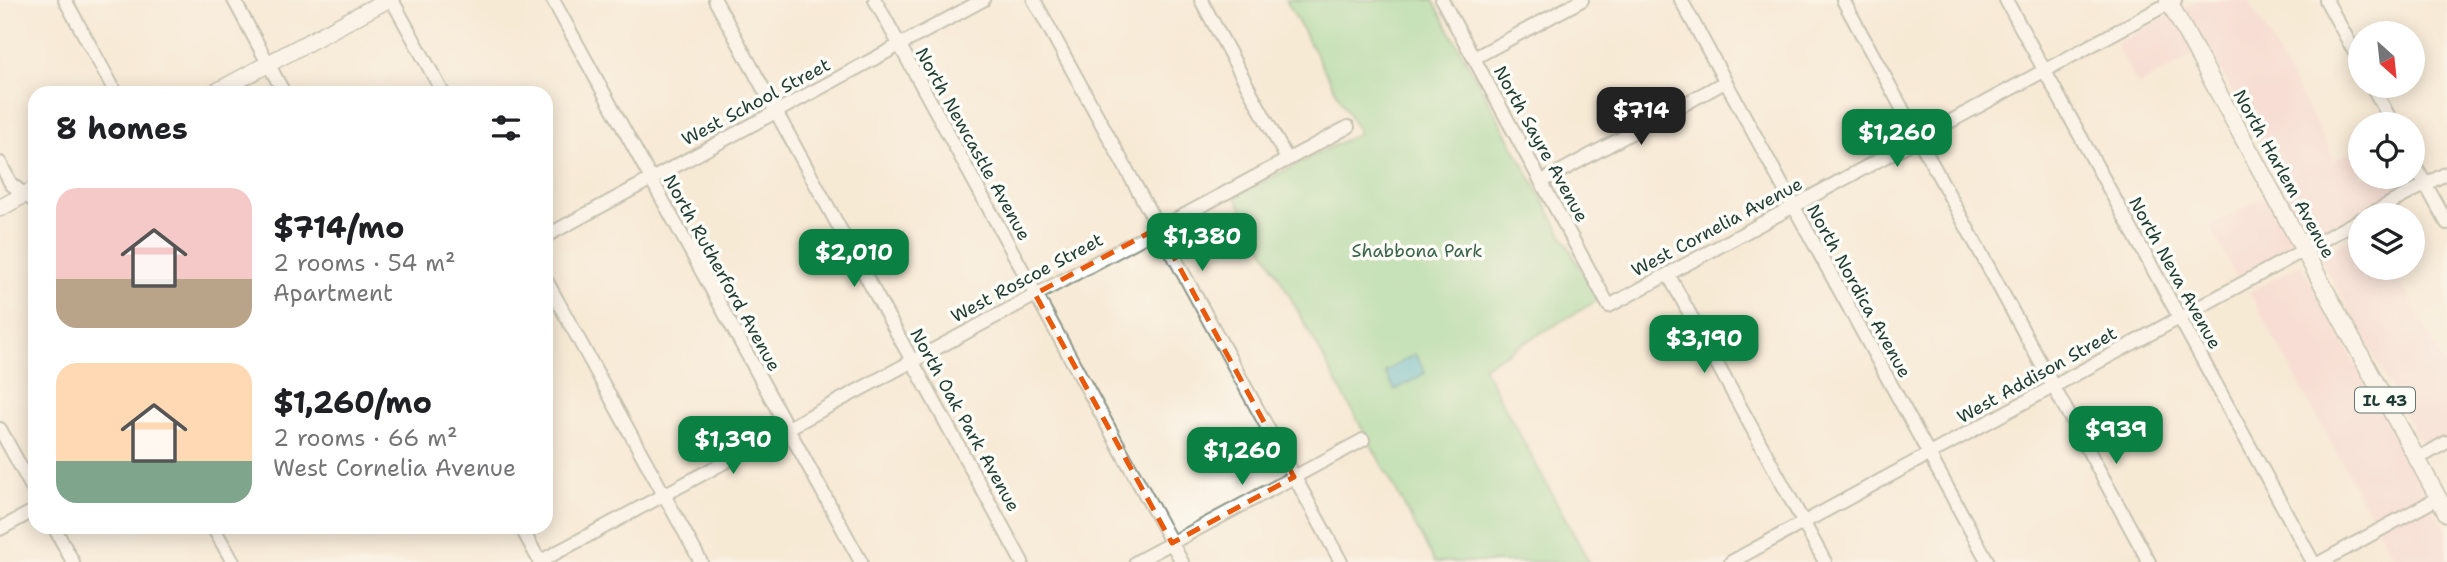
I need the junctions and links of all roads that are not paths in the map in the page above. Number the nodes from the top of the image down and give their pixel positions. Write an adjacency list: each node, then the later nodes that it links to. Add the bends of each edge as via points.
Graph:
1 (65, 0): 23 (street)
2 (234, 0): 20 (street)
3 (390, 0): 20 (main road); 26 (street)
4 (553, 0): 33 (street, North Rutherford Avenue)
5 (716, 0): 27 (street, North Oak Park Avenue)
6 (875, 0): 18 (street, North Newcastle Avenue)
7 (983, 0): 18 (street, West School Street)
8 (1034, 0): 43 (street)
9 (1201, 0): 30 (street)
10 (1442, 0): 19 (street, North Sayre Avenue)
11 (1582, 0): 19 (street)
12 (1681, 0): 22 (street, North Nordica Avenue)
13 (1843, 0): 29 (street)
14 (2006, 0): 21 (street, North Neva Avenue)
15 (2326, 0): 17 (street)
16 (2171, 1): 21 (street, West Cornelia Avenue); 45 (main road, North Harlem Avenue / IL 43)
17 (2348, 40)
18 (899, 45): 27 (street, West School Street); 48 (street, North Newcastle Avenue)
19 (1474, 58): 34 (street, North Sayre Avenue)
20 (268, 64): 24 (main road); 25 (street)
21 (2044, 71): 29 (street, West Cornelia Avenue); 50 (street, North Neva Avenue)
22 (1725, 82): 34 (street); 39 (street, North Nordica Avenue)
23 (112, 86)
24 (227, 86)
25 (280, 86)
26 (439, 86)
27 (776, 111): 33 (street, West School Street); 51 (street, North Oak Park Avenue)
28 (1348, 127): 30 (street, West Roscoe Street)
29 (1918, 138): 39 (street, West Cornelia Avenue); 52 (street)
30 (1287, 159): 43 (street, West Roscoe Street)
31 (0, 163): 36 (street, via 11,184)
32 (2447, 173): 35 (street)
33 (651, 179): 44 (street, West School Street); 53 (street, North Rutherford Avenue)
34 (1541, 182): 49 (street, North Sayre Avenue)
35 (2426, 184): 38 (street); 41 (street)
36 (28, 193)
37 (28, 197): 40 (main road)
38 (2390, 203)
39 (1793, 206): 46 (street, West Cornelia Avenue); 57 (street, North Nordica Avenue)
40 (0, 208)
41 (2447, 223)
42 (2348, 226): 45 (street, West Addison Street)
43 (1158, 228): 48 (street, West Roscoe Street); 59 (street)
44 (553, 232)
45 (2304, 250): 50 (street, West Addison Street); 58 (main road, North Harlem Avenue / IL 43)
46 (1668, 274): 49 (street, West Cornelia Avenue); 65 (street)
47 (553, 293): 61 (street)
48 (1035, 294): 51 (street, West Roscoe Street); 70 (street, North Newcastle Avenue)
49 (1609, 306)
50 (2179, 318): 52 (street, West Addison Street); 84 (street, North Neva Avenue)
51 (912, 360): 53 (street, West Roscoe Street); 76 (street, North Oak Park Avenue)
52 (2053, 386): 57 (street, West Addison Street); 83 (street)
53 (787, 427): 61 (street, West Roscoe Street); 75 (street, North Rutherford Avenue)
54 (0, 429): 60 (street)
55 (1363, 440): 59 (street)
56 (2447, 442): 58 (street)
57 (1928, 454): 65 (street, West Addison Street); 82 (street, North Nordica Avenue)
58 (2417, 459): 62 (main road, North Harlem Avenue / IL 43)
59 (1294, 477): 70 (street); 79 (street)
60 (28, 480)
61 (664, 495): 73 (street, West Roscoe Street); 74 (street)
62 (2438, 498): 64 (main road, North Harlem Avenue / IL 43); 85 (street)
63 (28, 514): 66 (street)
64 (2447, 514)
65 (1803, 523): 80 (street, West Addison Street); 81 (street)
66 (0, 529)
67 (58, 534): 71 (street)
68 (217, 534): 72 (street)
69 (525, 534): 73 (street)
70 (1172, 543): 77 (street); 78 (street, North Newcastle Avenue)
71 (73, 562)
72 (233, 562)
73 (540, 562)
74 (701, 562)
75 (861, 562)
76 (1022, 562)
77 (1136, 562)
78 (1182, 562)
79 (1341, 562)
80 (1731, 562)
81 (1825, 562)
82 (1987, 562)
83 (2149, 562)
84 (2313, 562)
85 (2321, 562)

